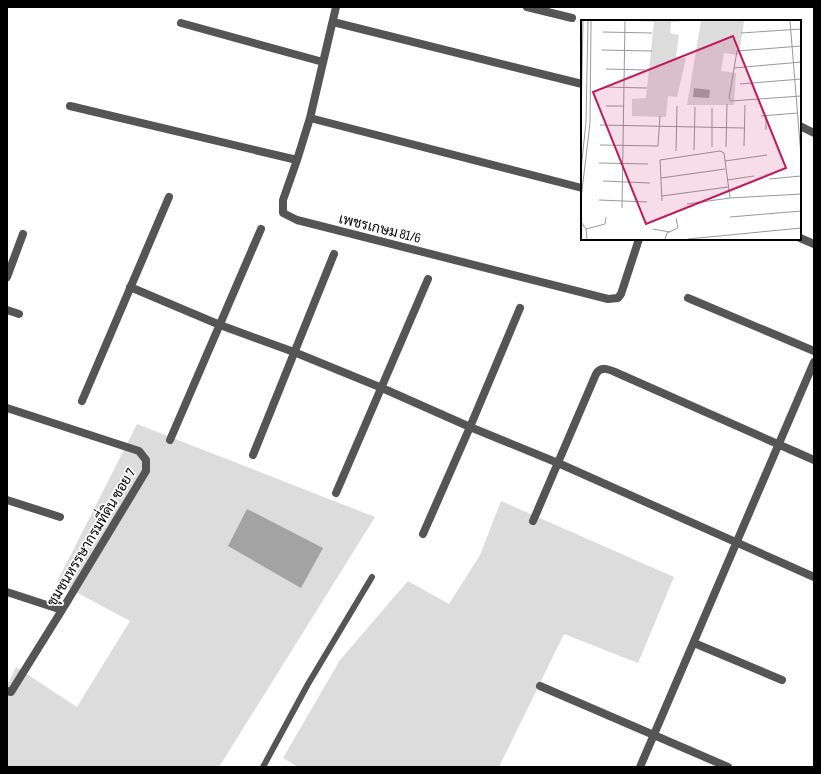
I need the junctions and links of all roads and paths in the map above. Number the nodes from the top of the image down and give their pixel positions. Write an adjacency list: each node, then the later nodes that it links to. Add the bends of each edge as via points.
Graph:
1 (336, 7): 4 (street, เพชรเกษม 81/6)
2 (527, 7): 3 (street)
3 (572, 18)
4 (332, 22): 6 (street, เพชรเกษม 81/6); 7 (street)
5 (181, 23): 6 (street)
6 (323, 62): 9 (street, เพชรเกษม 81/6)
7 (581, 84)
8 (70, 106): 12 (street)
9 (310, 118): 12 (street, เพชรเกษม 81/6); 13 (street)
10 (801, 126): 11 (street)
11 (814, 133)
12 (297, 160): 18 (street, เพชรเกษม 81/6, via 283,200 283,213 297,220 608,300 618,298 621,294)
13 (581, 188)
14 (169, 196): 23 (street)
15 (261, 229): 28 (street)
16 (24, 234): 21 (street)
17 (801, 238): 19 (street)
18 (639, 240)
19 (814, 244)
20 (334, 254): 30 (street)
21 (7, 277)
22 (428, 280): 32 (street)
23 (130, 287): 28 (street); 33 (street)
24 (688, 298): 29 (street)
25 (520, 308): 35 (street)
26 (7, 310): 27 (street)
27 (19, 314)
28 (220, 326): 30 (street); 36 (street)
29 (814, 351)
30 (294, 352): 32 (street); 38 (street)
31 (814, 362): 37 (street)
32 (382, 388): 35 (street); 41 (street)
33 (82, 401)
34 (7, 408): 50 (street, ชุมชนหรรษากรมที่ดิน ซอย 7, via 139,450 146,460 146,471)
35 (470, 427): 40 (street); 45 (street)
36 (170, 440)
37 (779, 444): 39 (street); 40 (street, via 615,372 601,369 596,374); 46 (street)
38 (253, 455)
39 (814, 460)
40 (558, 463): 44 (street); 46 (street)
41 (336, 493)
42 (7, 500): 43 (street)
43 (60, 517)
44 (533, 521)
45 (423, 534)
46 (736, 542): 47 (street); 51 (street)
47 (814, 577)
48 (372, 578): 56 (lane, via 308,684)
49 (7, 592): 50 (street)
50 (62, 610): 54 (street, ชุมชนหรรษากรมที่ดิน ซอย 7)
51 (694, 643): 52 (street); 55 (street)
52 (782, 680)
53 (540, 686): 55 (street)
54 (9, 691)
55 (654, 735): 57 (street); 58 (street)
56 (263, 767)
57 (640, 767)
58 (728, 767)

